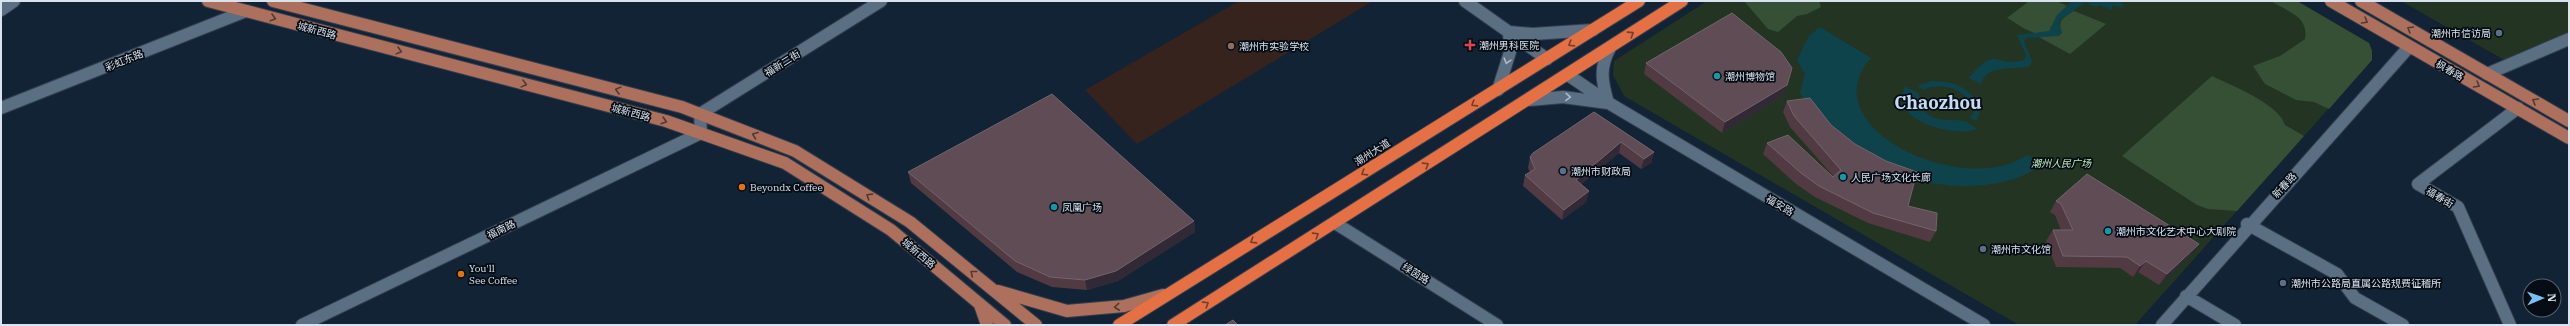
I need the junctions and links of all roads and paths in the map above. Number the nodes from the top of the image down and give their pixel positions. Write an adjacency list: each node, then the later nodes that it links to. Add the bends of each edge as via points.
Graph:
1 (14, 1): 10 (street)
2 (208, 1): 11 (main road, 城新西路)
3 (273, 1): 25 (main road, 城新西路, one-way to 3, via 682,107)
4 (881, 1): 25 (street, 福新二街)
5 (1466, 1): 13 (street)
6 (1639, 1): 12 (highway, 潮州大道)
7 (1682, 1): 16 (highway, one-way to 7)
8 (2331, 1): 15 (main road, 枫春路, one-way to 15)
9 (2361, 1): 18 (main road, 枫春路, one-way to 9)
10 (1, 10)
11 (246, 11): 23 (street, 彩虹东路); 27 (main road, 城新西路, one-way to 27, via 666,121)
12 (1594, 30): 13 (street, via 1533,34); 17 (highway, 潮州大道, one-way to 17)
13 (1509, 32): 17 (street); 20 (street, one-way to 20, via 1510,52)
14 (2569, 39): 18 (street)
15 (2409, 47): 24 (main road, 枫春路, one-way to 24); 30 (street, 新春路, via 2334,132)
16 (1610, 48): 19 (highway); 22 (street, via 1602,62 1601,72)
17 (1547, 59): 20 (highway, 潮州大道)
18 (2487, 74): 26 (main road, 枫春路, one-way to 18)
19 (1573, 78): 21 (highway); 22 (street, 福安路)
20 (1498, 90): 32 (highway, 潮州大道, one-way to 32)
21 (1529, 100): 22 (street, one-way to 22, via 1563,97); 29 (highway, one-way to 21)
22 (1608, 102): 36 (street, 福安路)
23 (1, 108)
24 (2518, 108): 28 (main road, 枫春路); 46 (street, 福春街, via 2418,184 2458,207)
25 (700, 114): 27 (street); 31 (main road, 城新西路, one-way to 25, via 910,222 795,151)
26 (2569, 121)
27 (701, 133): 34 (main road, 城新西路, via 785,163 891,230); 37 (street, 福南路)
28 (2569, 138)
29 (1335, 223): 35 (highway, one-way to 29); 42 (street, 绿茵路)
30 (2247, 224): 33 (street, 新春路); 45 (street, via 2337,274 2355,298)
31 (992, 289): 32 (main road, one-way to 31, via 1124,306 1067,311); 40 (main road, 城新西路)
32 (1168, 294): 41 (highway, 潮州大道)
33 (2186, 296): 43 (street, 新春路); 44 (street)
34 (980, 304): 38 (main road); 39 (main road, 城新西路)
35 (1175, 324)
36 (1979, 324)
37 (302, 325)
38 (987, 325)
39 (1006, 325)
40 (1036, 325)
41 (1119, 325)
42 (1497, 325)
43 (2162, 325)
44 (2235, 325)
45 (2403, 325)
46 (2510, 325)

